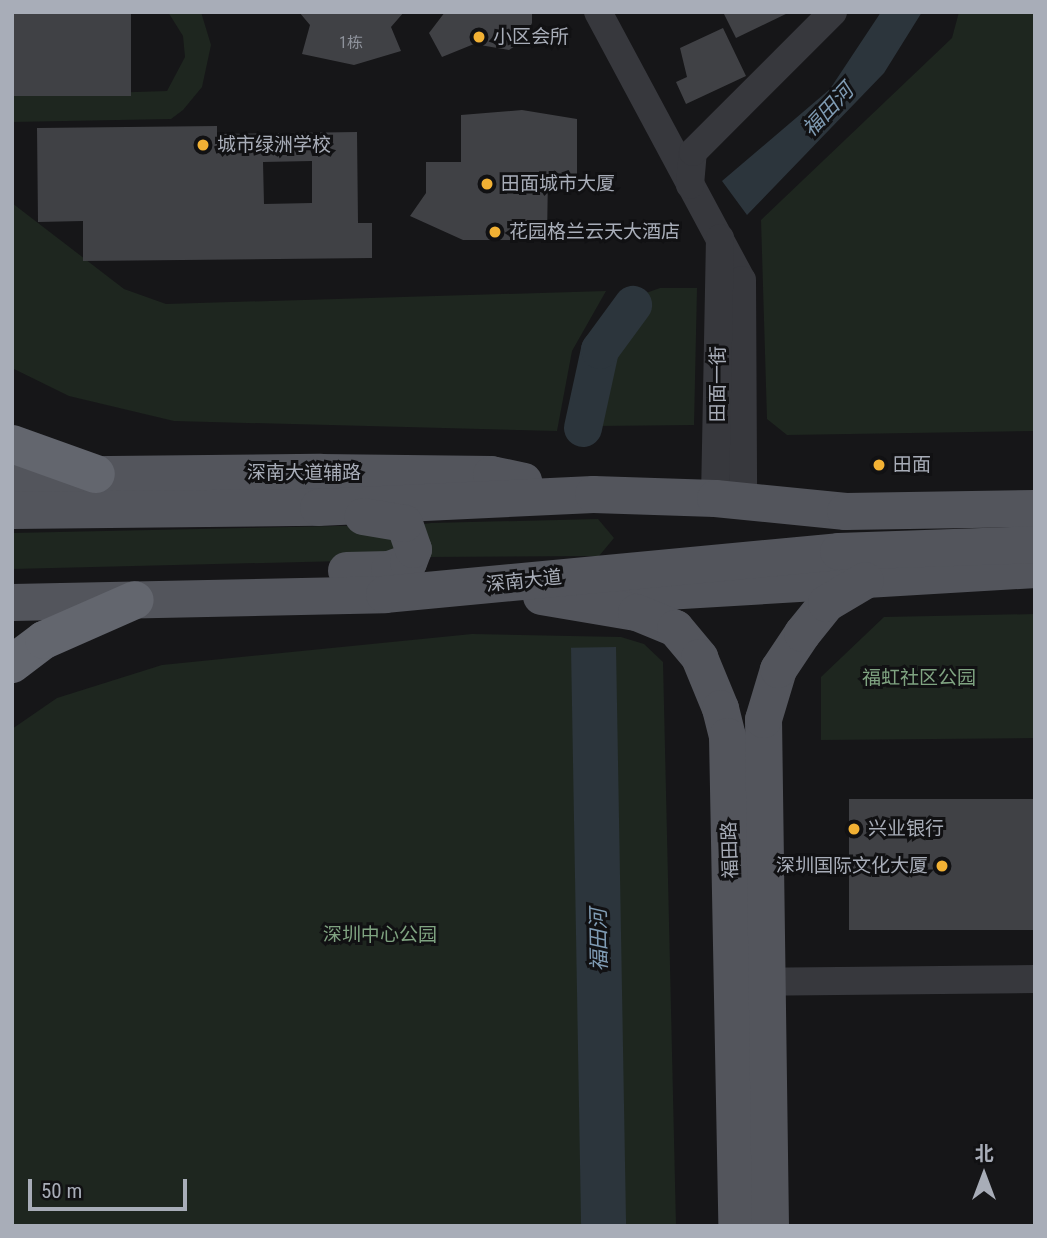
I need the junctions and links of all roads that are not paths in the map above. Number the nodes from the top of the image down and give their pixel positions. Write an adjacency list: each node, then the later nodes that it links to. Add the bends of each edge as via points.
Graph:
1 (598, 12): 3 (street)
2 (833, 12): 3 (street, via 693,152)
3 (690, 185): 8 (street, 田面一街, via 720,239 730,275)
4 (12, 444): 5 (highway)
5 (96, 474): 6 (main road, 深南大道辅路); 7 (main road, 深南大道辅路, via 491,474)
6 (12, 475)
7 (593, 494): 8 (main road); 9 (main road)
8 (729, 499): 10 (main road, via 845,511)
9 (318, 507): 11 (main road); 17 (main road, via 404,523 412,534 408,562 389,569 303,571)
10 (1035, 508)
11 (12, 510)
12 (1035, 544): 15 (main road, 深南大道, via 838,551)
13 (1035, 569): 14 (main road)
14 (865, 580): 16 (main road); 23 (main road, 福田路, via 826,603 778,669 768,696)
15 (478, 586): 16 (main road); 17 (main road, 深南大道)
16 (541, 596): 23 (main road, 福田路, via 659,618 685,638 702,665 727,736)
17 (238, 597): 18 (main road, 深南大道)
18 (135, 600): 19 (main road, 深南大道); 20 (main road); 21 (highway, via 44,640)
19 (12, 602)
20 (12, 616)
21 (12, 664)
22 (1035, 979): 23 (street)
23 (750, 982): 24 (main road, 福田路); 25 (main road, 福田路)
24 (736, 1226)
25 (770, 1226)

